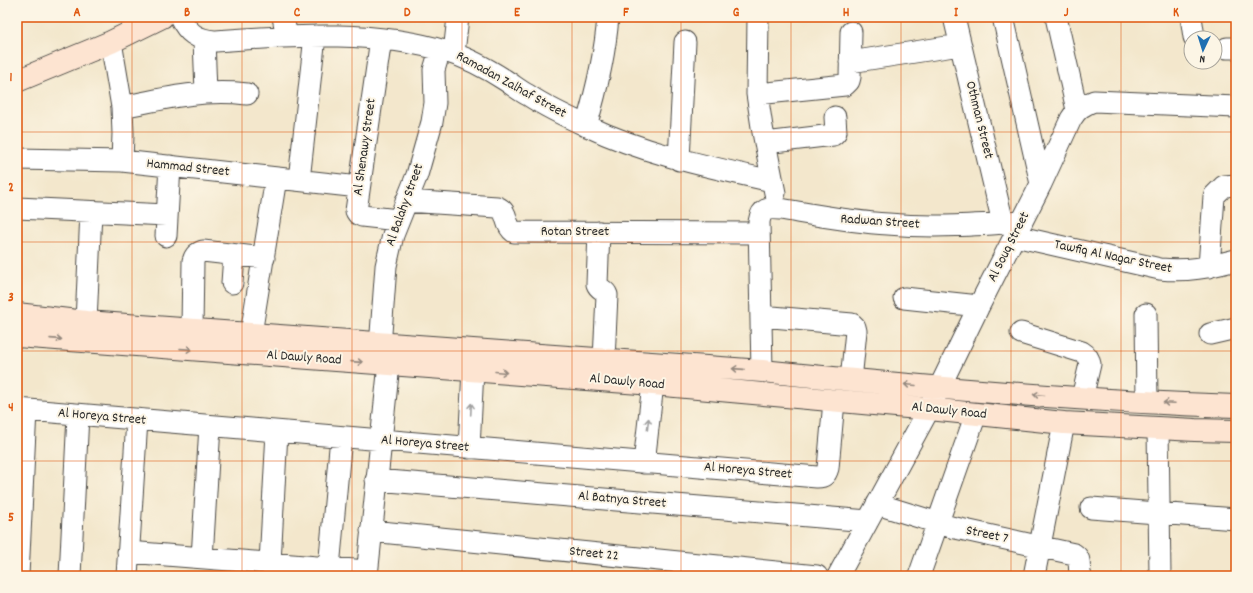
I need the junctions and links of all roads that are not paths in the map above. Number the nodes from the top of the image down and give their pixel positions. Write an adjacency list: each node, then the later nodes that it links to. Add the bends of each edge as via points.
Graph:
1 (162, 17): 14 (street)
2 (180, 17): 13 (street, via 185,27)
3 (458, 17): 17 (street, Al Balahy Street)
4 (608, 17): 27 (street, via 598,84)
5 (758, 17): 22 (street)
6 (954, 17): 16 (street, Othman Street)
7 (1003, 17): 36 (street)
8 (1056, 17): 25 (street)
9 (285, 27): 11 (street, Ramadan Zalhaf Street); 13 (street, Ramadan Zalhaf Street, via 214,41)
10 (851, 32): 18 (street)
11 (315, 36): 12 (street, Ramadan Zalhaf Street); 34 (street)
12 (381, 39): 17 (street, Ramadan Zalhaf Street, via 415,43); 38 (street, Al Shenawy Street)
13 (204, 40): 20 (street)
14 (111, 42): 19 (street); 23 (street)
15 (685, 42): 30 (street)
16 (960, 44): 18 (street); 45 (street, Othman Street)
17 (447, 52): 27 (street, Ramadan Zalhaf Street, via 480,65 527,95); 39 (street, Al Balahy Street, via 434,70 435,102 432,122 423,156)
18 (850, 62): 22 (street, via 850,77 846,85)
19 (17, 81)
20 (206, 92): 21 (street); 23 (street)
21 (247, 94)
22 (757, 94): 28 (street)
23 (122, 107): 31 (street)
24 (1236, 107): 25 (street, via 1094,101 1084,104)
25 (1077, 110): 36 (street, Al Souq Street)
26 (835, 117): 28 (street, via 836,132 833,135)
27 (586, 126): 30 (street, Ramadan Zalhaf Street, via 632,145)
28 (765, 143): 35 (street)
29 (17, 159): 31 (street, Hammad Street)
30 (680, 160): 35 (street, Ramadan Zalhaf Street)
31 (122, 162): 32 (street, Hammad Street)
32 (170, 166): 33 (street, Hammad Street); 43 (street)
33 (276, 178): 34 (street, Hammad Street); 50 (street)
34 (299, 180): 38 (street, Hammad Street)
35 (772, 181): 41 (street)
36 (1041, 184): 45 (street, Al Souq Street)
37 (1236, 185): 52 (street, via 1224,186 1214,196)
38 (359, 186): 44 (street, Al Shenawy Street, via 356,207 358,214)
39 (406, 200): 44 (street, Al Balahy Street); 46 (street, Rotan Street, via 501,208 509,228 514,232)
40 (17, 208): 42 (street)
41 (780, 209): 45 (street, Radwan Street, via 836,219 889,224); 47 (street, Radwan Street, via 764,210 760,215)
42 (90, 212): 43 (street); 59 (street)
43 (167, 215): 48 (street)
44 (398, 220): 66 (street, Al Balahy Street, via 392,235 386,266)
45 (1013, 227): 52 (street, Tawfiq Al Nagar Street, via 1160,269); 55 (street, Al Souq Street)
46 (599, 232): 47 (street, Rotan Street); 67 (street, via 597,284 607,295)
47 (759, 233): 58 (street)
48 (166, 236)
49 (234, 255): 50 (street); 53 (street); 61 (street, via 202,251 194,256)
50 (264, 258): 63 (street)
51 (1236, 260): 52 (street, Tawfiq Al Nagar Street)
52 (1210, 267)
53 (232, 283)
54 (904, 298): 55 (street)
55 (979, 306): 72 (street, Al Souq Street)
56 (17, 314): 59 (street, Al Dawly Road)
57 (1146, 314): 75 (street)
58 (761, 316): 69 (street); 70 (street, via 852,324 856,331)
59 (86, 322): 61 (street, Al Dawly Road)
60 (1236, 328): 64 (street)
61 (192, 329): 63 (street, Al Dawly Road)
62 (1021, 333): 73 (street, via 1086,355 1090,364)
63 (251, 334): 66 (street, Al Dawly Road)
64 (1210, 334)
65 (17, 336): 66 (street, Al Dawly Road, one-way to 66)
66 (383, 357): 67 (street, Al Dawly Road); 68 (street, Al Dawly Road); 90 (street, Al Balahy Street)
67 (604, 360): 69 (street, Al Dawly Road, one-way to 67)
68 (474, 370): 71 (street, Al Dawly Road, one-way to 71); 91 (street, one-way to 68)
69 (762, 371): 70 (street, Al Dawly Road)
70 (851, 380): 72 (street, Al Dawly Road, one-way to 70)
71 (653, 384): 74 (street, Al Dawly Road); 92 (street, one-way to 71)
72 (940, 387): 73 (street, Al Dawly Road, one-way to 72); 78 (street, Al Souq Street)
73 (1082, 398): 75 (street, Al Dawly Road)
74 (834, 401): 78 (street, Al Dawly Road); 92 (street, Al Horeya Street, via 828,468 822,477)
75 (1147, 402): 76 (street, Al Dawly Road, one-way to 75)
76 (1196, 404): 77 (street, Al Dawly Road); 86 (street)
77 (1236, 406)
78 (929, 409): 81 (street, Al Dawly Road); 96 (street, Al Souq Street)
79 (22, 410): 80 (street, Al Horeya Street); 93 (street)
80 (78, 414): 82 (street, Al Horeya Street); 108 (street)
81 (976, 414): 83 (street, Al Dawly Road); 99 (street)
82 (137, 420): 84 (street, Al Horeya Street); 102 (street)
83 (1064, 423): 85 (street, Al Dawly Road); 101 (street)
84 (210, 426): 88 (street, Al Horeya Street); 103 (street)
85 (1158, 428): 86 (street, Al Dawly Road); 97 (street)
86 (1195, 430): 87 (street, Al Dawly Road)
87 (1236, 431)
88 (277, 432): 89 (street, Al Horeya Street); 104 (street)
89 (341, 437): 90 (street, Al Horeya Street); 105 (street)
90 (381, 441): 91 (street, Al Horeya Street); 94 (street, Al Balahy Street)
91 (469, 448): 92 (street, Al Horeya Street)
92 (644, 463)
93 (20, 472): 107 (street)
94 (376, 480): 96 (street, Al Batnya Street); 100 (street, Al Balahy Street)
95 (1091, 508): 97 (street)
96 (872, 512): 99 (street, Street 7); 111 (street, Al Souq Street)
97 (1160, 513): 98 (street); 115 (street)
98 (1236, 519)
99 (938, 524): 101 (street, Street 7); 112 (street)
100 (371, 531): 106 (street, Al Balahy Street); 110 (street, Street 22)
101 (1040, 547): 113 (street); 114 (street, Street 7, via 1078,556)
102 (128, 552): 103 (street); 109 (street)
103 (202, 558): 104 (street)
104 (270, 564): 105 (street)
105 (329, 568): 106 (street)
106 (367, 574)
107 (18, 576)
108 (70, 576)
109 (127, 576)
110 (817, 576)
111 (838, 576)
112 (919, 576)
113 (1034, 576)
114 (1081, 576)
115 (1160, 576)

